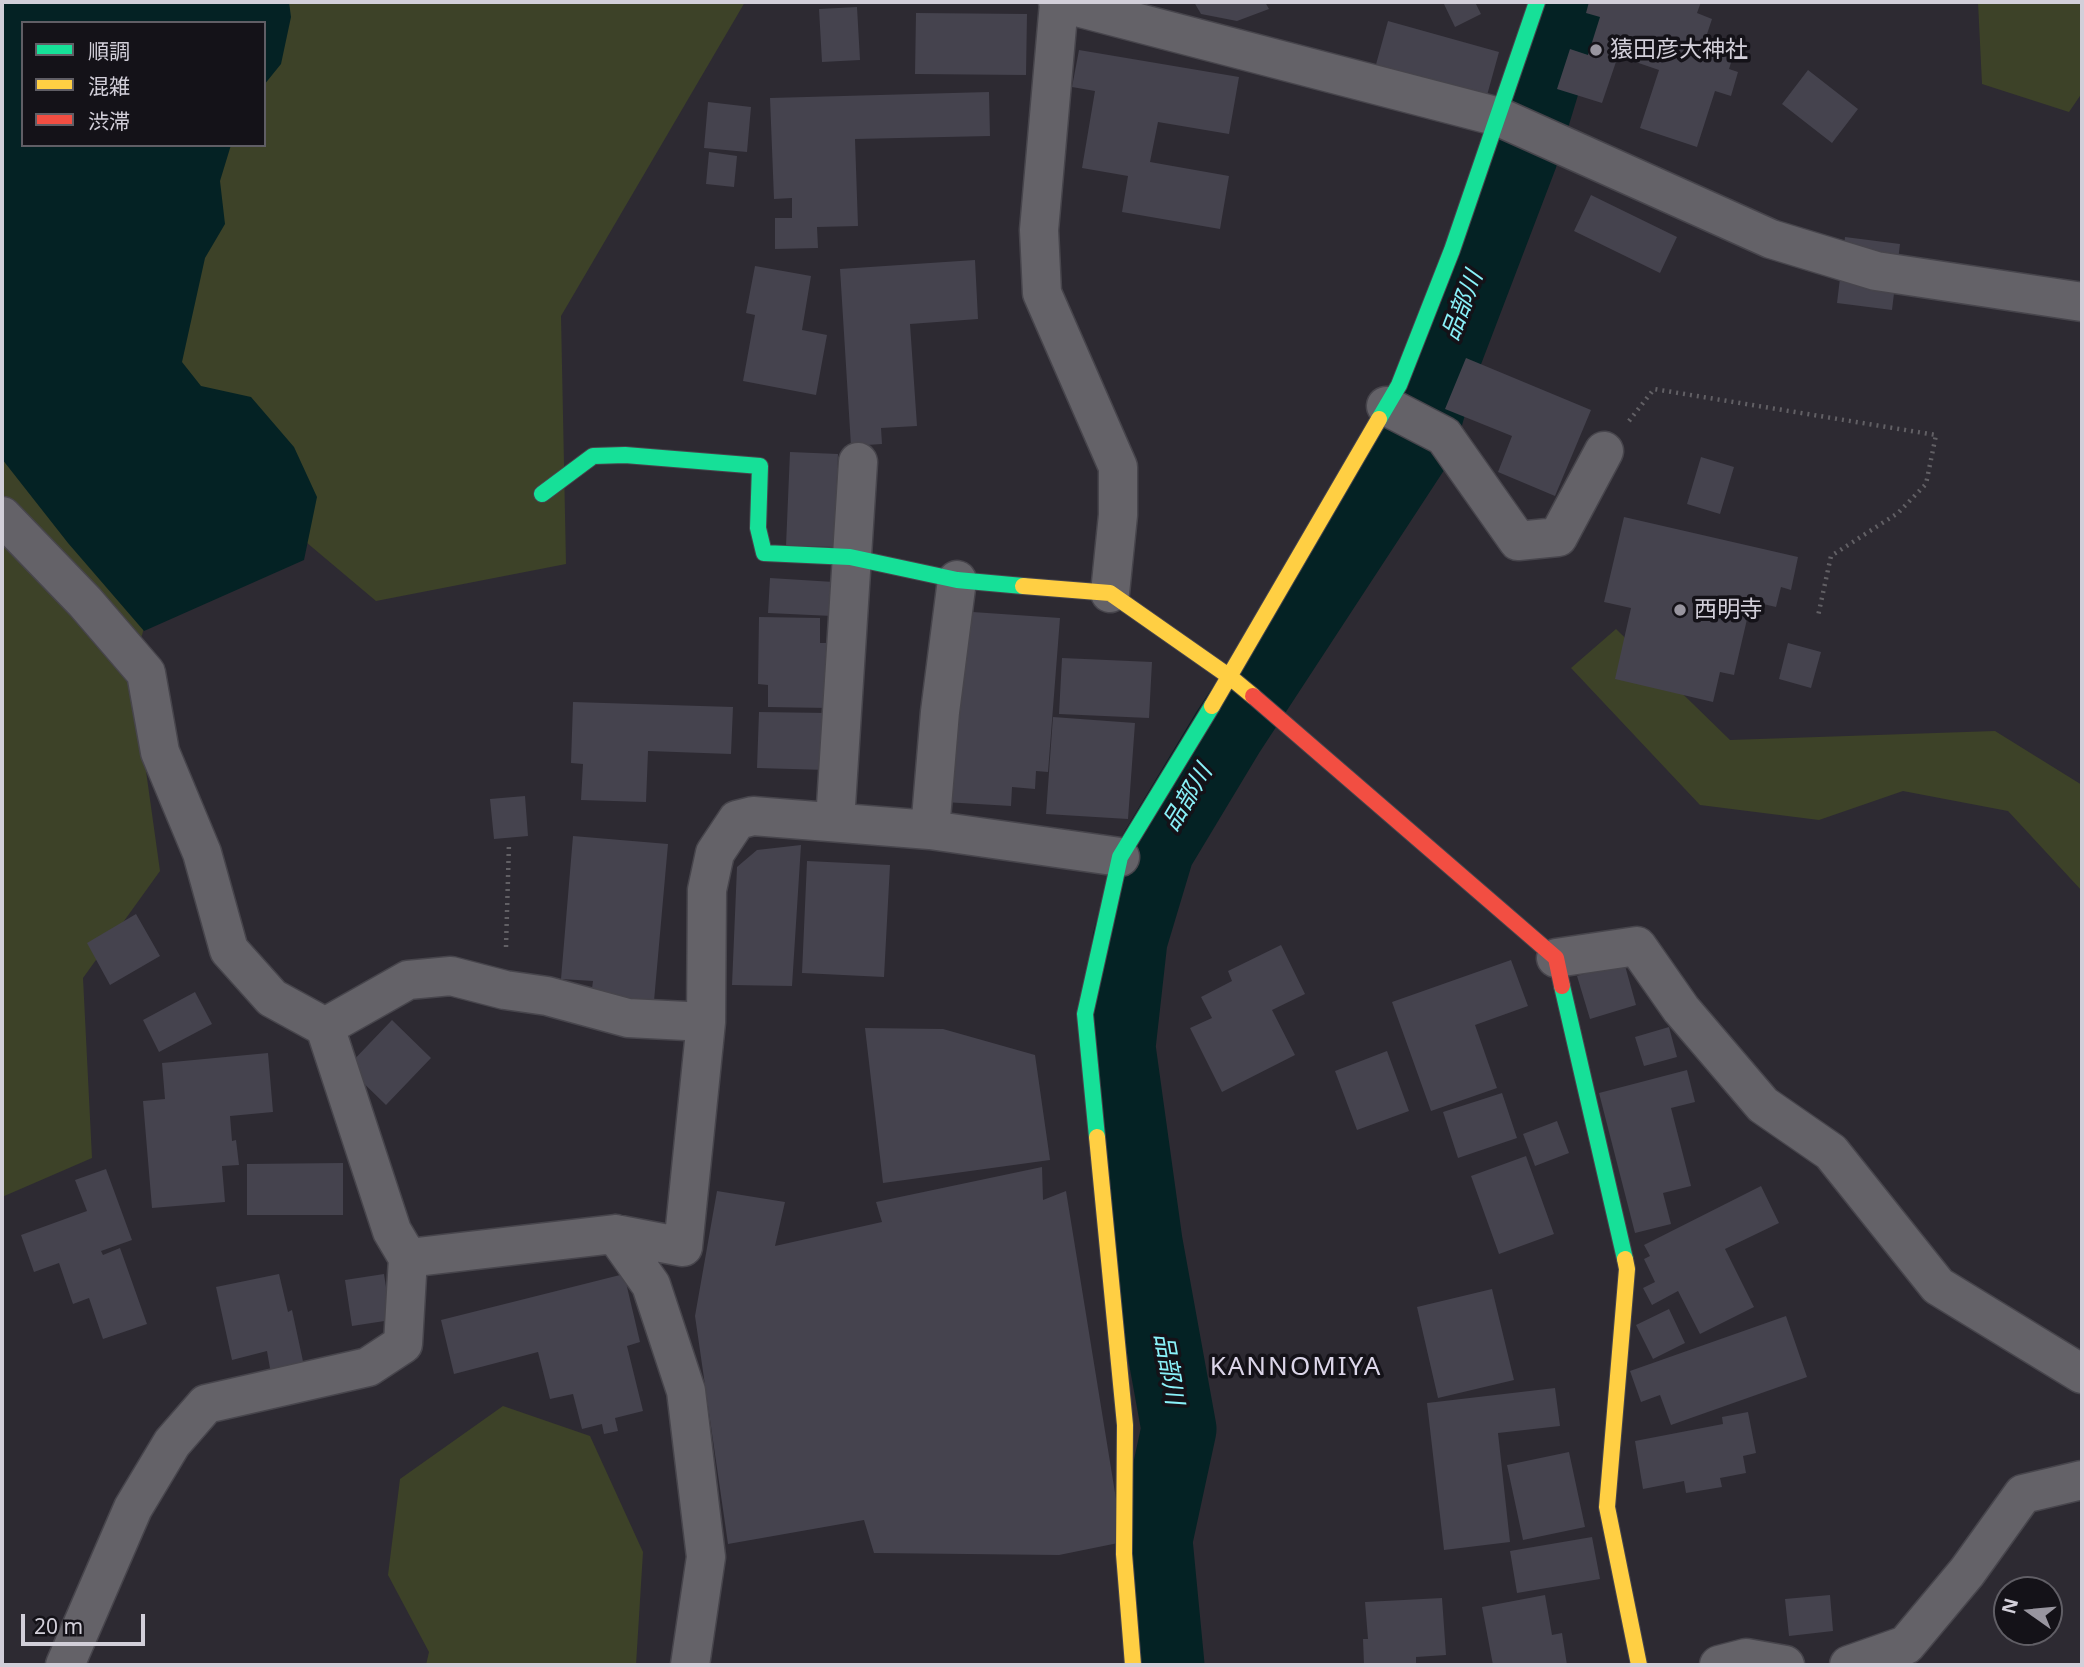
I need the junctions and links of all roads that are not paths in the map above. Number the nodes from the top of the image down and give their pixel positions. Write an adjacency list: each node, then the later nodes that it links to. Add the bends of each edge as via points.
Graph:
1 (1059, 2): 3 (street); 12 (street, via 1039,230 1042,293 1118,467)
2 (1537, 2): 3 (street)
3 (1499, 117): 4 (street, via 1771,239 1876,271); 5 (street, via 1399,386)
4 (2082, 302)
5 (1386, 406): 6 (street, via 1444,436 1518,541 1558,537); 13 (street)
6 (1604, 451)
7 (858, 462): 10 (street)
8 (542, 494): 10 (street, via 593,456 760,466 758,528 764,553)
9 (2, 516): 19 (street, via 146,673 160,752 202,853 229,950 272,998)
10 (850, 557): 11 (street); 14 (street)
11 (957, 580): 12 (street); 15 (street)
12 (1110, 593): 13 (street)
13 (1230, 677): 16 (street); 17 (street)
14 (835, 821): 15 (street); 18 (street, via 753,816 737,820 715,853 707,890)
15 (930, 830): 16 (street)
16 (1120, 857): 26 (street, via 1085,1014 1125,1425 1124,1554)
17 (1556, 958): 22 (street, via 1637,946 1681,1009 1763,1105 1831,1152 1938,1286); 27 (street, via 1627,1269 1608,1507)
18 (706, 1022): 19 (street, via 628,1018 451,976 408,980); 20 (street, via 683,1247)
19 (326, 1027): 21 (street, via 391,1231)
20 (615, 1234): 21 (street); 25 (street, via 651,1285 686,1391 706,1557)
21 (408, 1258): 24 (street, via 403,1344 368,1367 206,1405 172,1443 133,1508)
22 (2082, 1374)
23 (2082, 1480): 30 (street, via 2023,1494 1967,1572 1906,1645)
24 (65, 1665)
25 (690, 1665)
26 (1133, 1665)
27 (1639, 1665)
28 (1719, 1665): 29 (street, via 1746,1658)
29 (1785, 1665)
30 (1849, 1665)

